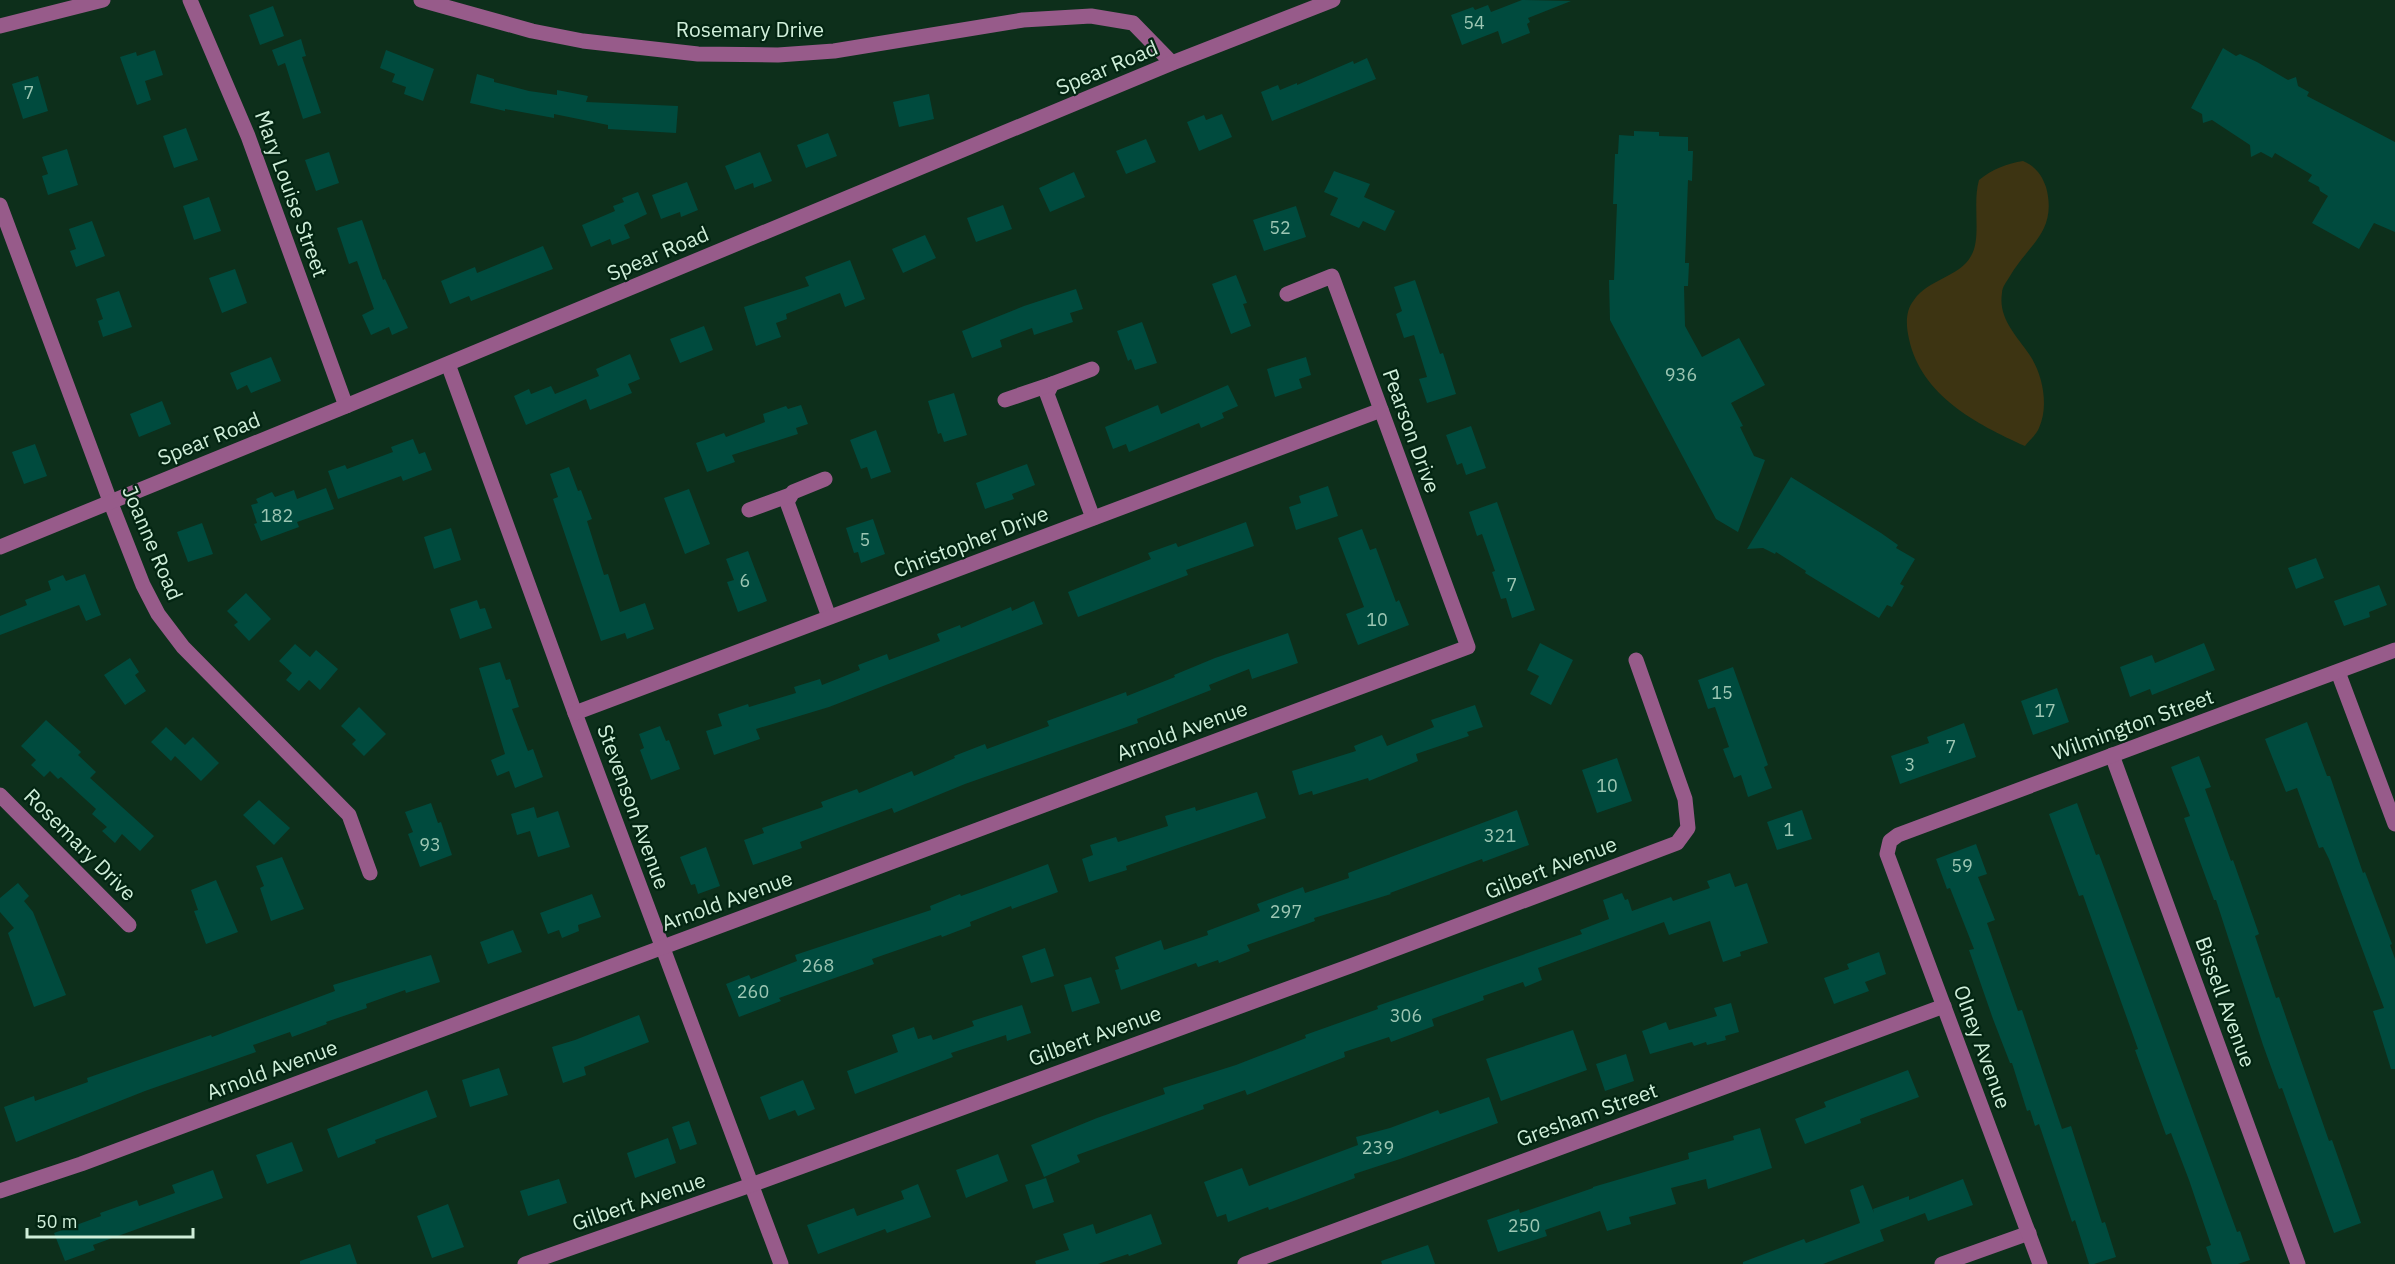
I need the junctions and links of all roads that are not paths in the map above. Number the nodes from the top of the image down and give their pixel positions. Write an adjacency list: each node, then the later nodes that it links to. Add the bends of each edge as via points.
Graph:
1 (103, 0): 5 (street)
2 (190, 0): 13 (street, Mary Louise Street, via 248,136)
3 (421, 0): 6 (street, Rosemary Drive, via 532,31 698,54 834,51 1023,20 1091,16 1133,23)
4 (1333, 0): 6 (street, Spear Road)
5 (0, 26)
6 (1172, 63): 9 (street, Spear Road)
7 (0, 205): 17 (street, Joanne Road)
8 (1287, 294): 14 (street, Pearson Drive, via 1332,276)
9 (448, 364): 13 (street, Spear Road); 26 (street, Stevenson Avenue)
10 (1092, 369): 11 (street)
11 (1052, 384): 12 (street); 19 (street, via 1048,398)
12 (1005, 400)
13 (346, 406): 17 (street, Spear Road)
14 (1381, 410): 19 (street, Christopher Drive); 22 (street, Pearson Drive)
15 (825, 479): 16 (street)
16 (790, 495): 18 (street); 21 (street, via 787,504)
17 (110, 501): 20 (street, Spear Road); 31 (street, Joanne Road, via 158,614 183,647 349,815)
18 (749, 510)
19 (1093, 518): 21 (street, Christopher Drive)
20 (0, 547)
21 (829, 617): 26 (street, Christopher Drive)
22 (1468, 647): 33 (street, Arnold Avenue)
23 (2395, 650): 25 (street, Wilmington Street)
24 (1636, 660): 35 (street, Gilbert Avenue, via 1685,799 1688,828 1677,843)
25 (2338, 672): 27 (street, Wilmington Street); 29 (street)
26 (575, 713): 33 (street, Stevenson Avenue)
27 (2112, 755): 30 (street, Wilmington Street, via 1898,835); 43 (street, Bissell Avenue)
28 (0, 795): 32 (street, Rosemary Drive)
29 (2395, 824)
30 (1888, 843): 34 (street, Olney Avenue, via 1887,854)
31 (370, 873)
32 (129, 925)
33 (663, 947): 35 (street, Stevenson Avenue); 36 (street, Arnold Avenue)
34 (1944, 1006): 37 (street, Olney Avenue); 40 (street, Gresham Street)
35 (752, 1185): 38 (street, Gilbert Avenue); 39 (street, Stevenson Avenue)
36 (0, 1191)
37 (2029, 1233): 41 (street); 42 (street, Olney Avenue)
38 (525, 1264)
39 (781, 1264)
40 (1245, 1264)
41 (1942, 1264)
42 (2040, 1264)
43 (2298, 1264)

